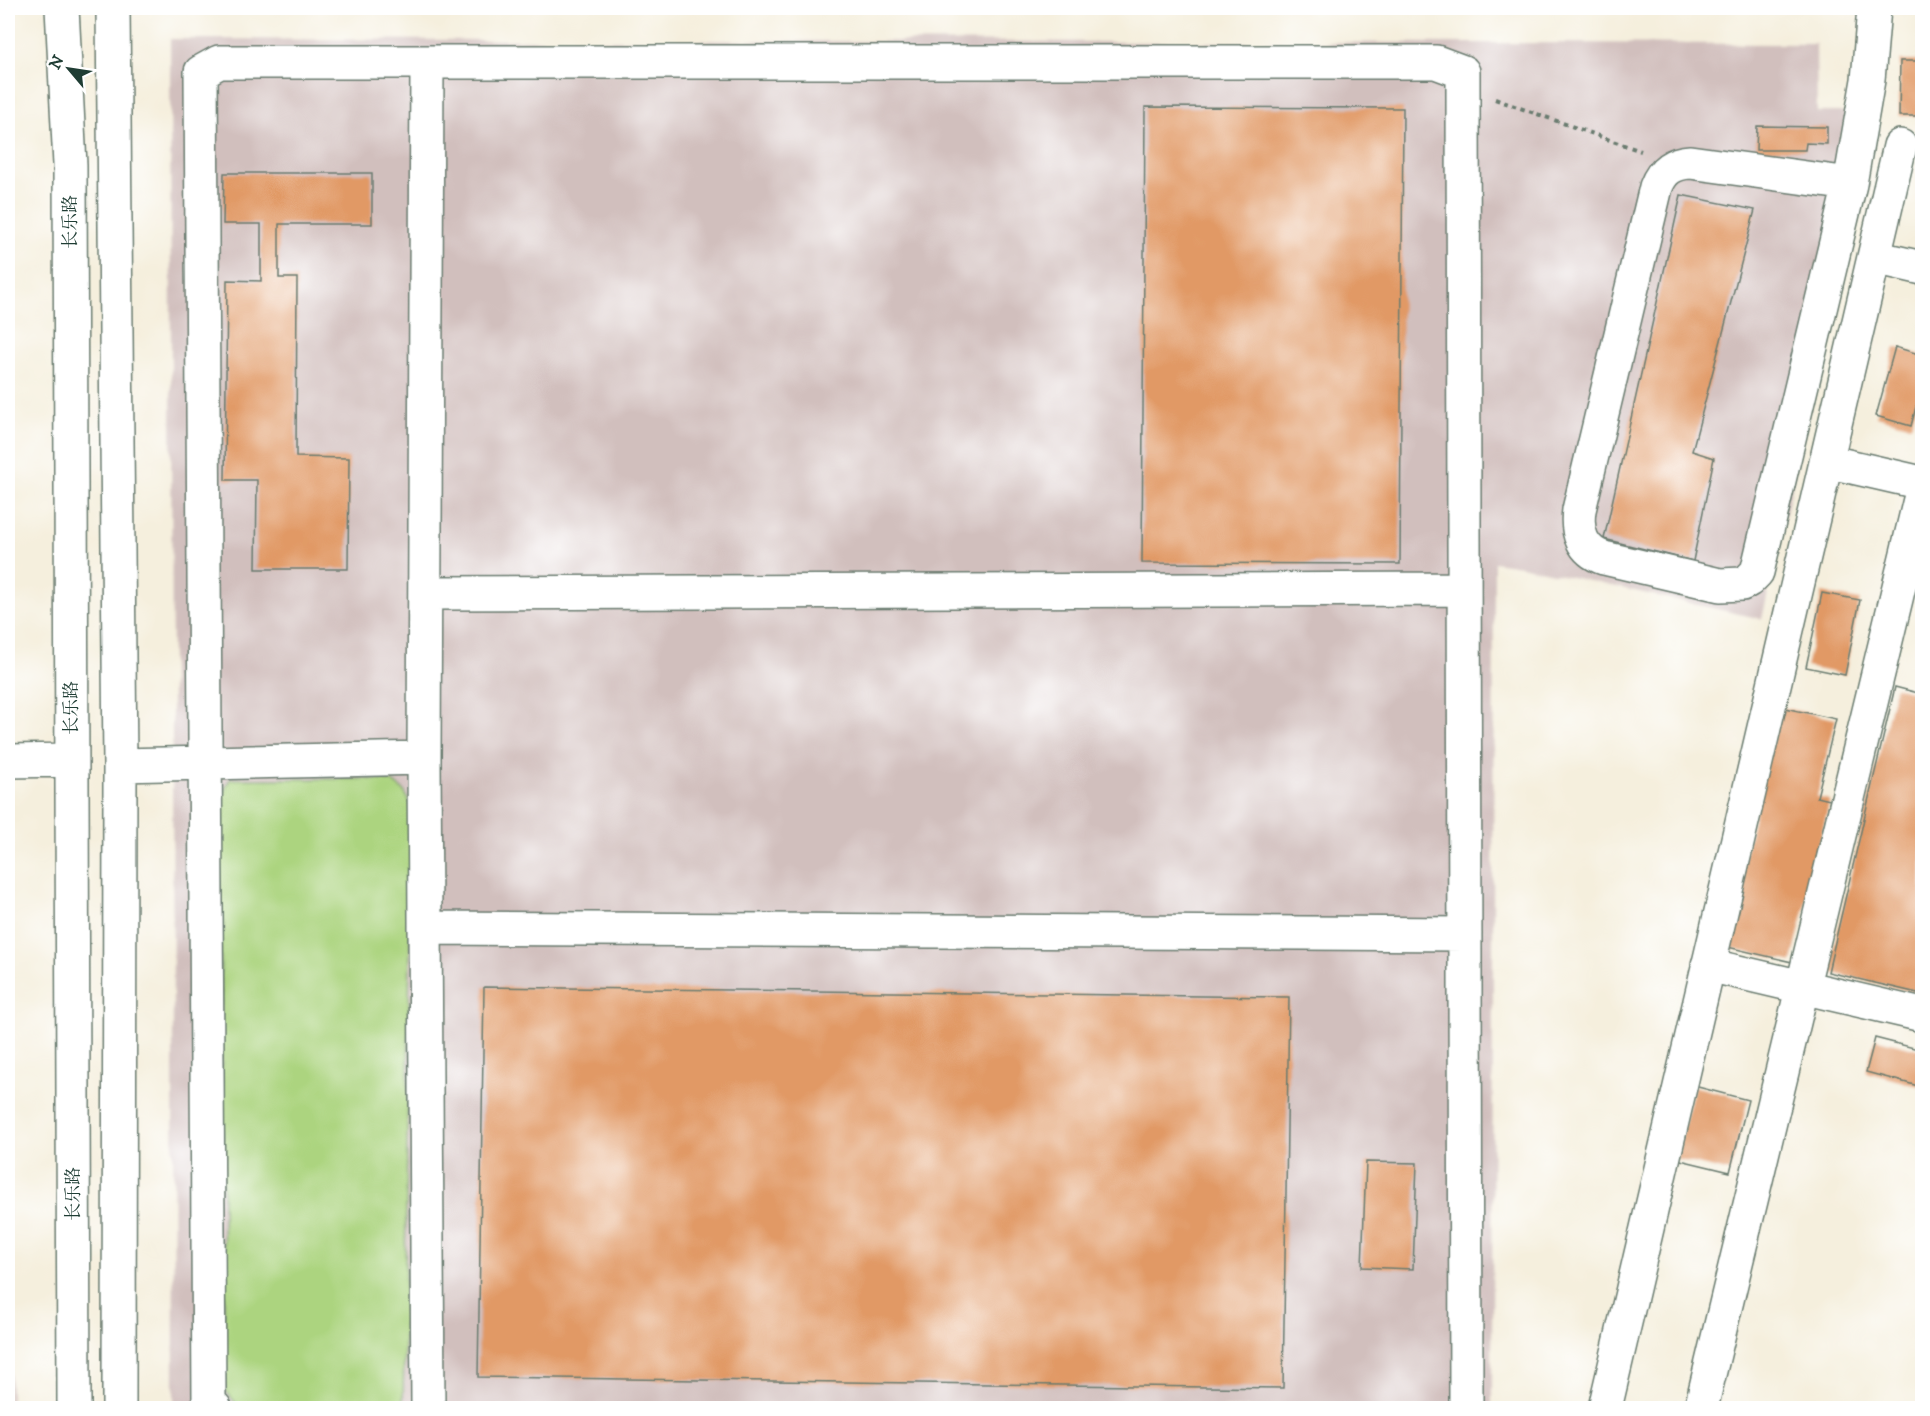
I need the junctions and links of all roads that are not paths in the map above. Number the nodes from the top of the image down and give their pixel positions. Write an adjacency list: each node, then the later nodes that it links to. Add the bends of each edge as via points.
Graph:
1 (62, 8): 15 (street, 长乐路, via 70,165)
2 (113, 8): 18 (street)
3 (1874, 8): 6 (street, via 1868,80)
4 (427, 62): 12 (street, via 1436,62 1463,72); 13 (street); 17 (street, via 219,62 201,72)
5 (1900, 146): 7 (street)
6 (1850, 184): 6 (street, via 1690,162 1664,171 1656,187 1579,510 1581,540 1592,553 1720,585 1742,584 1754,576)
7 (1874, 257): 8 (street); 9 (street)
8 (1923, 268)
9 (1826, 461): 10 (street); 21 (street)
10 (1923, 483)
11 (1923, 491): 22 (street)
12 (1464, 589): 13 (street); 20 (street)
13 (425, 593): 14 (street)
14 (424, 758): 17 (street); 19 (street)
15 (71, 760): 16 (street); 24 (street, 长乐路)
16 (8, 761)
17 (205, 763): 18 (street); 26 (street, via 209,1402)
18 (120, 765): 25 (street)
19 (425, 928): 20 (street); 27 (street)
20 (1465, 934): 28 (street)
21 (1708, 965): 22 (street); 29 (street)
22 (1803, 987): 23 (street); 30 (street)
23 (1923, 1015)
24 (74, 1408)
25 (119, 1408)
26 (215, 1408)
27 (428, 1408)
28 (1466, 1408)
29 (1605, 1408)
30 (1701, 1408)

